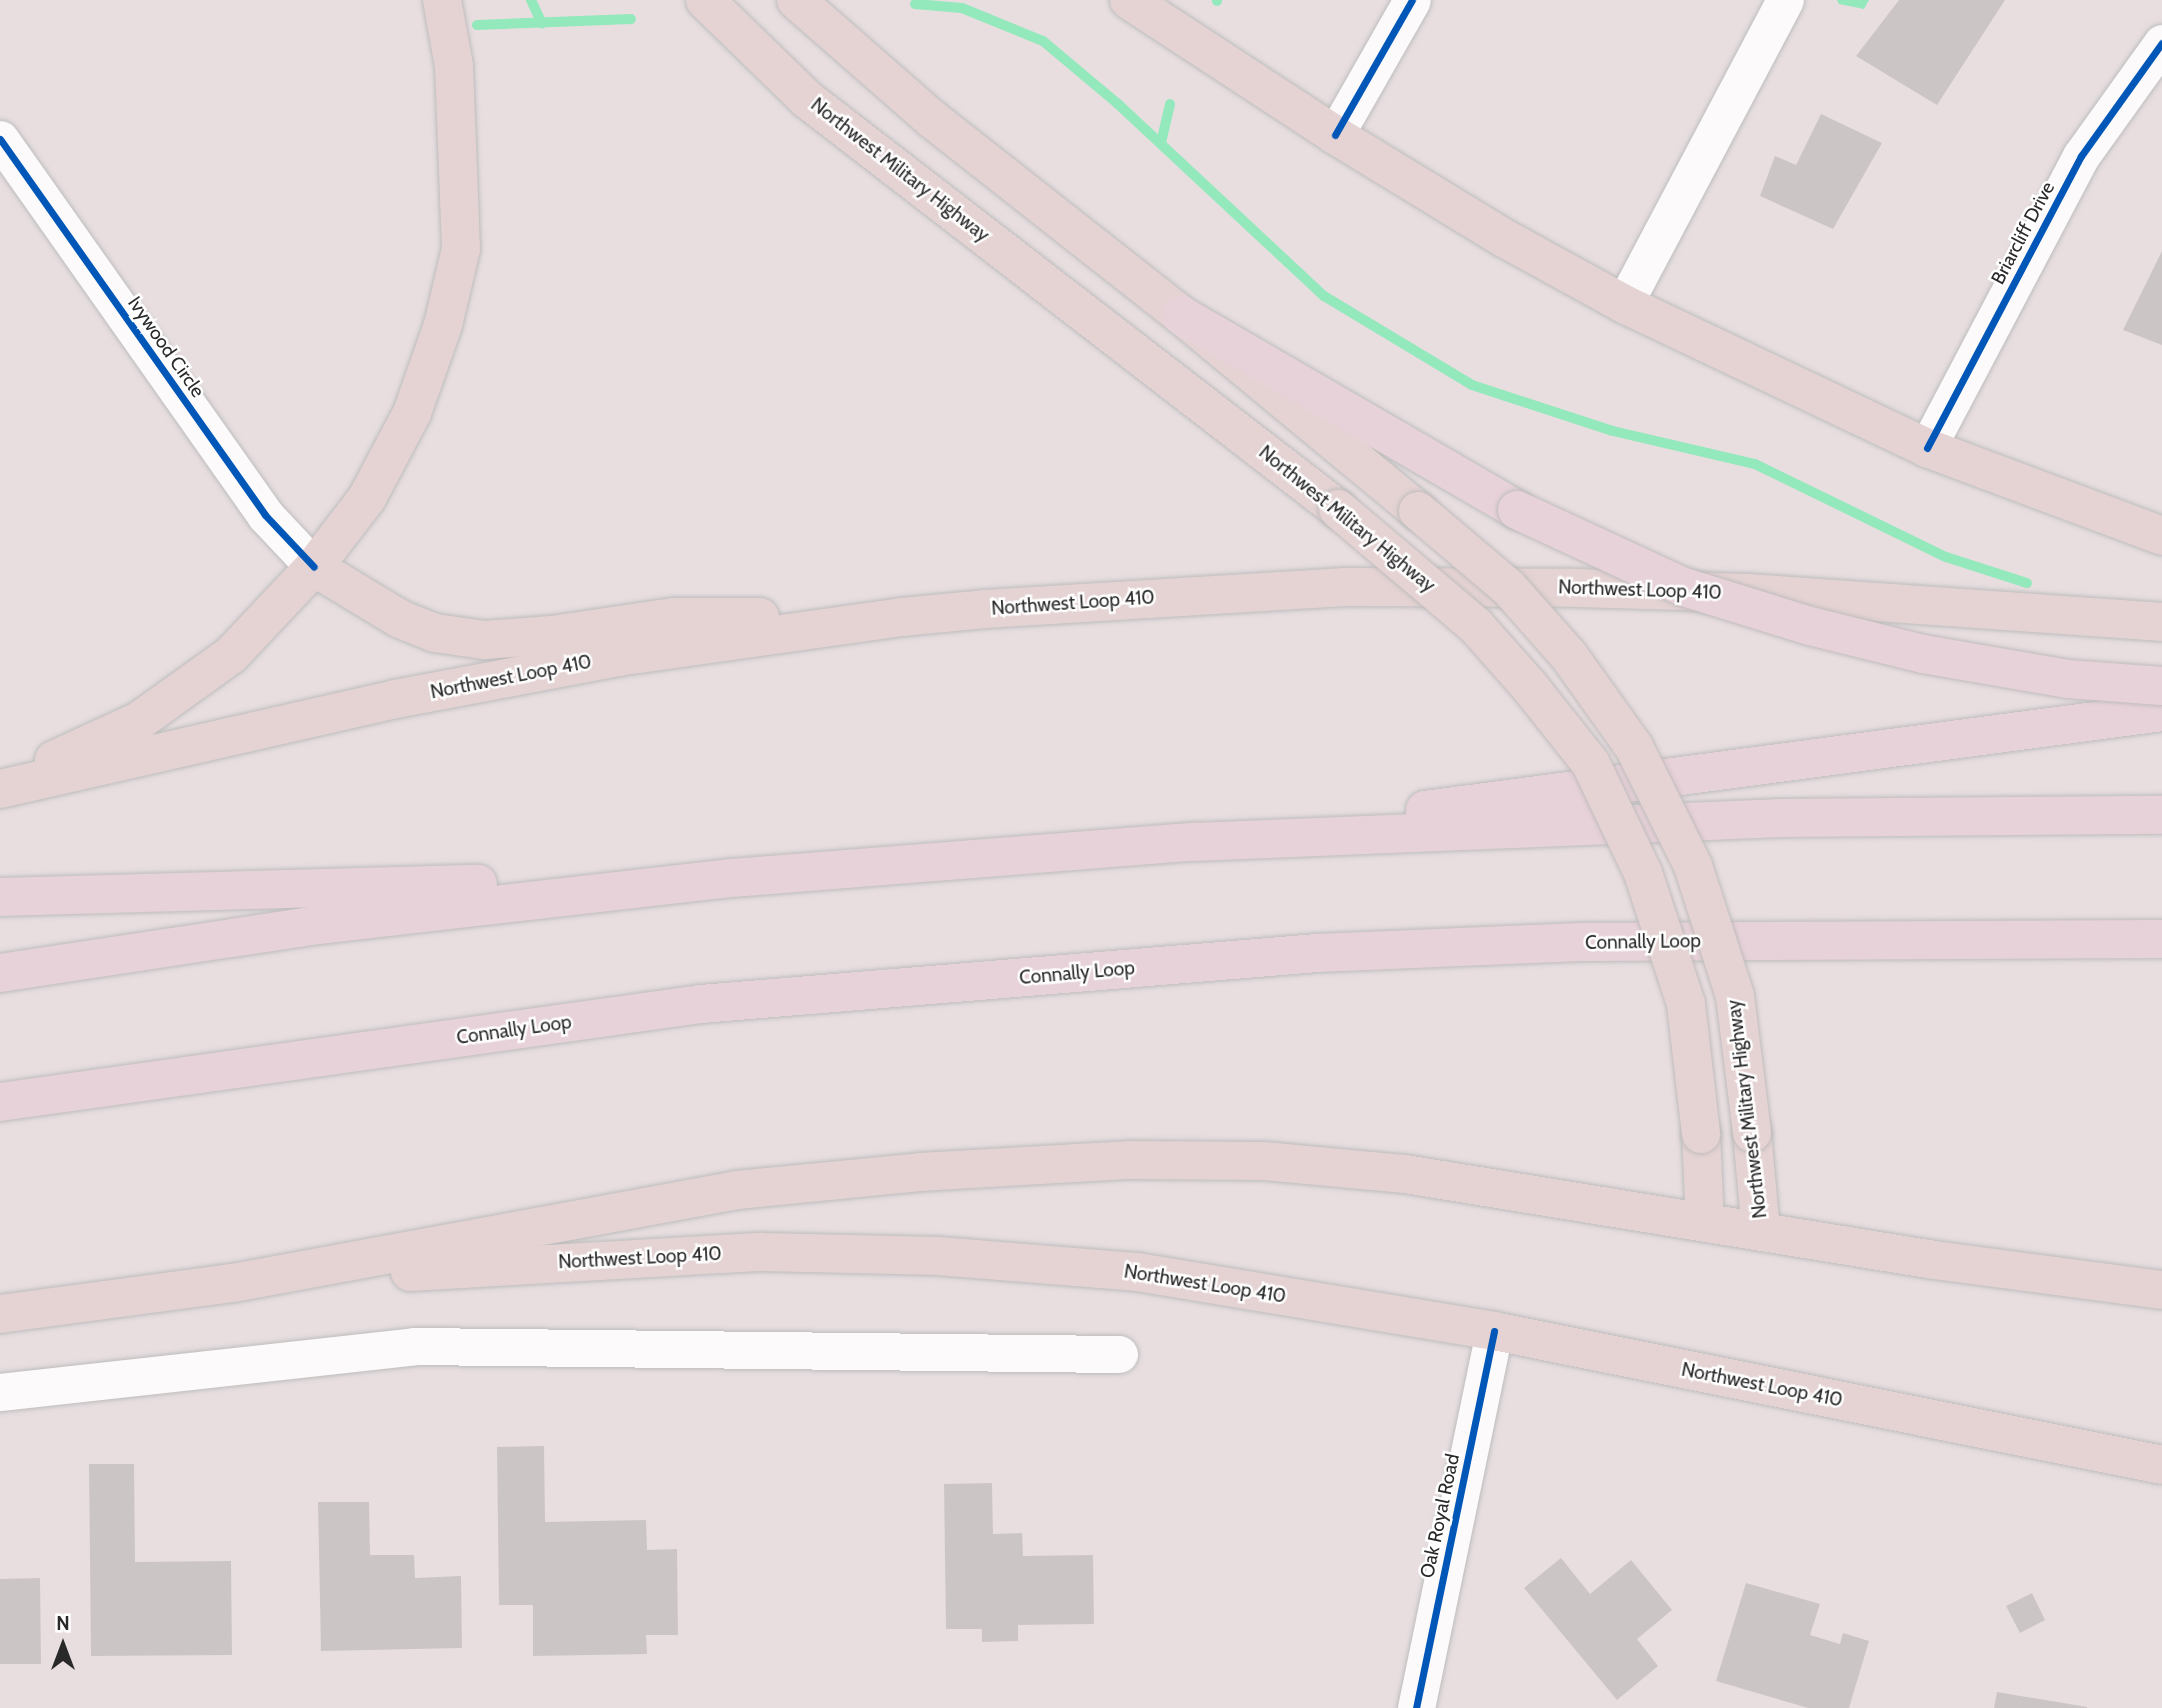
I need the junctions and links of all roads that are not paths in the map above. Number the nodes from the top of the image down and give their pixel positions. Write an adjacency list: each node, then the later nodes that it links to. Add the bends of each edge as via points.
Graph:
1 (442, 0): 14 (main road, via 454,66 461,249 443,326 412,413 368,498)
2 (705, 0): 27 (main road, Northwest Military Highway, bridge, via 808,100 1338,509 1476,626 1530,687 1591,764 1643,873 1686,1004 1701,1135)
3 (796, 0): 11 (main road, Northwest Military Highway, via 932,118)
4 (1129, 0): 8 (main road)
5 (1412, 0): 8 (street)
6 (1785, 0): 10 (street)
7 (2162, 43): 12 (street, Briarcliff Drive, via 2081,156)
8 (1335, 135): 10 (main road, via 1504,238)
9 (0, 139): 14 (street, Ivywood Circle, via 265,515)
10 (1624, 304): 12 (main road)
11 (1181, 315): 17 (highway, bridge, via 1517,510 1684,587 1810,626 1923,654 2068,679); 28 (main road, Northwest Military Highway, bridge, via 1508,587 1569,656 1634,747 1693,866 1735,996)
12 (1927, 448): 13 (main road)
13 (2162, 536)
14 (314, 567): 15 (main road, via 400,619 435,633 484,640 674,617); 19 (main road, via 231,654 139,721)
15 (902, 617): 16 (main road, Northwest Loop 410, via 1359,587 1749,593); 19 (main road, Northwest Loop 410, via 618,657)
16 (2162, 622)
17 (2162, 686)
18 (2162, 712): 21 (highway)
19 (4, 782)
20 (2162, 815): 21 (highway, via 1783,818)
21 (1194, 842): 22 (highway)
22 (732, 878): 23 (highway); 25 (highway, via 318,925)
23 (0, 897)
24 (2162, 939): 26 (highway, Connally Loop, via 1599,942 1318,953 701,1004)
25 (0, 973)
26 (0, 1102)
27 (1705, 1223): 28 (main road, Northwest Loop 410); 29 (main road, Northwest Loop 410, via 1405,1174 1264,1161 1131,1160 920,1172 737,1190)
28 (1761, 1232): 30 (main road, Northwest Loop 410)
29 (233, 1283): 31 (main road, Northwest Loop 410); 32 (main road, Northwest Loop 410, via 762,1252 938,1256 1138,1272)
30 (2162, 1290)
31 (0, 1314)
32 (1494, 1331): 35 (main road, Northwest Loop 410); 36 (street, Oak Royal Road)
33 (1119, 1354): 34 (street, via 414,1346)
34 (0, 1392)
35 (2162, 1465)
36 (1416, 1708)

